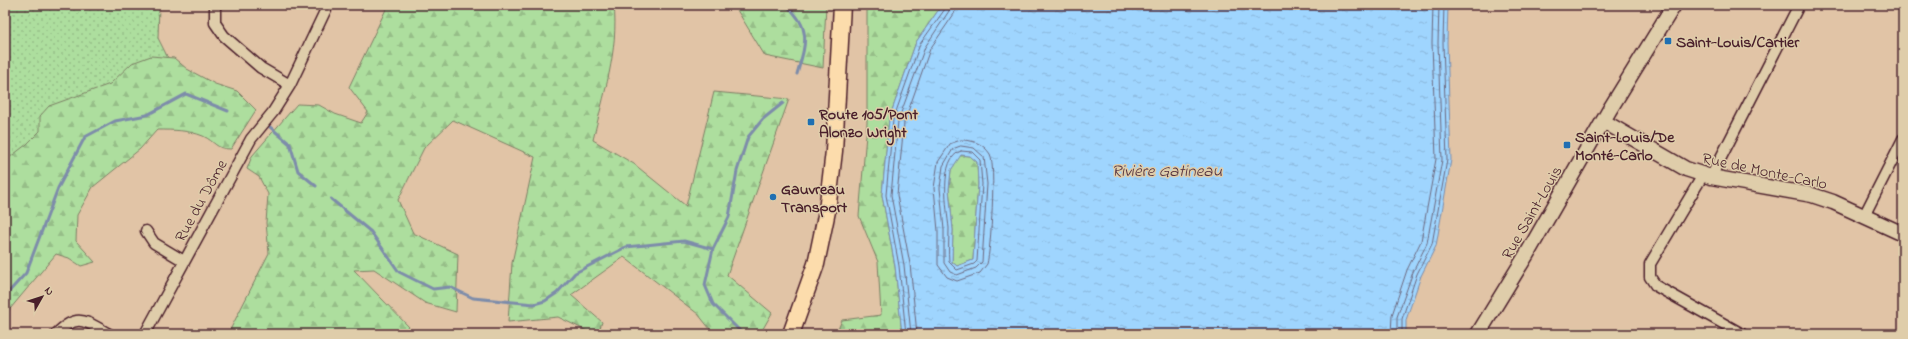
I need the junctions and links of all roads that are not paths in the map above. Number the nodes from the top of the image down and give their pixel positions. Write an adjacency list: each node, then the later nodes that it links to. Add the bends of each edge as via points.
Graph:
1 (215, 5): 6 (street, via 215,23 224,36 261,68)
2 (328, 5): 6 (street, Rue du Dôme)
3 (842, 5): 17 (main road, via 834,151 827,211 816,264)
4 (1674, 5): 7 (main road, Rue Saint-Louis)
5 (1799, 5): 9 (street)
6 (290, 85): 13 (street, Rue du Dôme, via 273,112 250,139)
7 (1603, 121): 9 (main road, Rue de Monte-Carlo, via 1677,165); 18 (main road, Rue Saint-Louis)
8 (1903, 139): 10 (street)
9 (1707, 176): 10 (main road, Rue de Monte-Carlo, via 1812,195); 19 (street, via 1650,264 1650,277 1656,286)
10 (1864, 216): 12 (main road, Rue de Monte-Carlo)
11 (146, 230): 13 (street, via 154,243)
12 (1903, 234)
13 (184, 261): 16 (street, Rue du Dôme)
14 (56, 334): 15 (street, via 66,324 78,319)
15 (109, 334)
16 (145, 334)
17 (791, 334)
18 (1478, 334)
19 (1742, 334)

